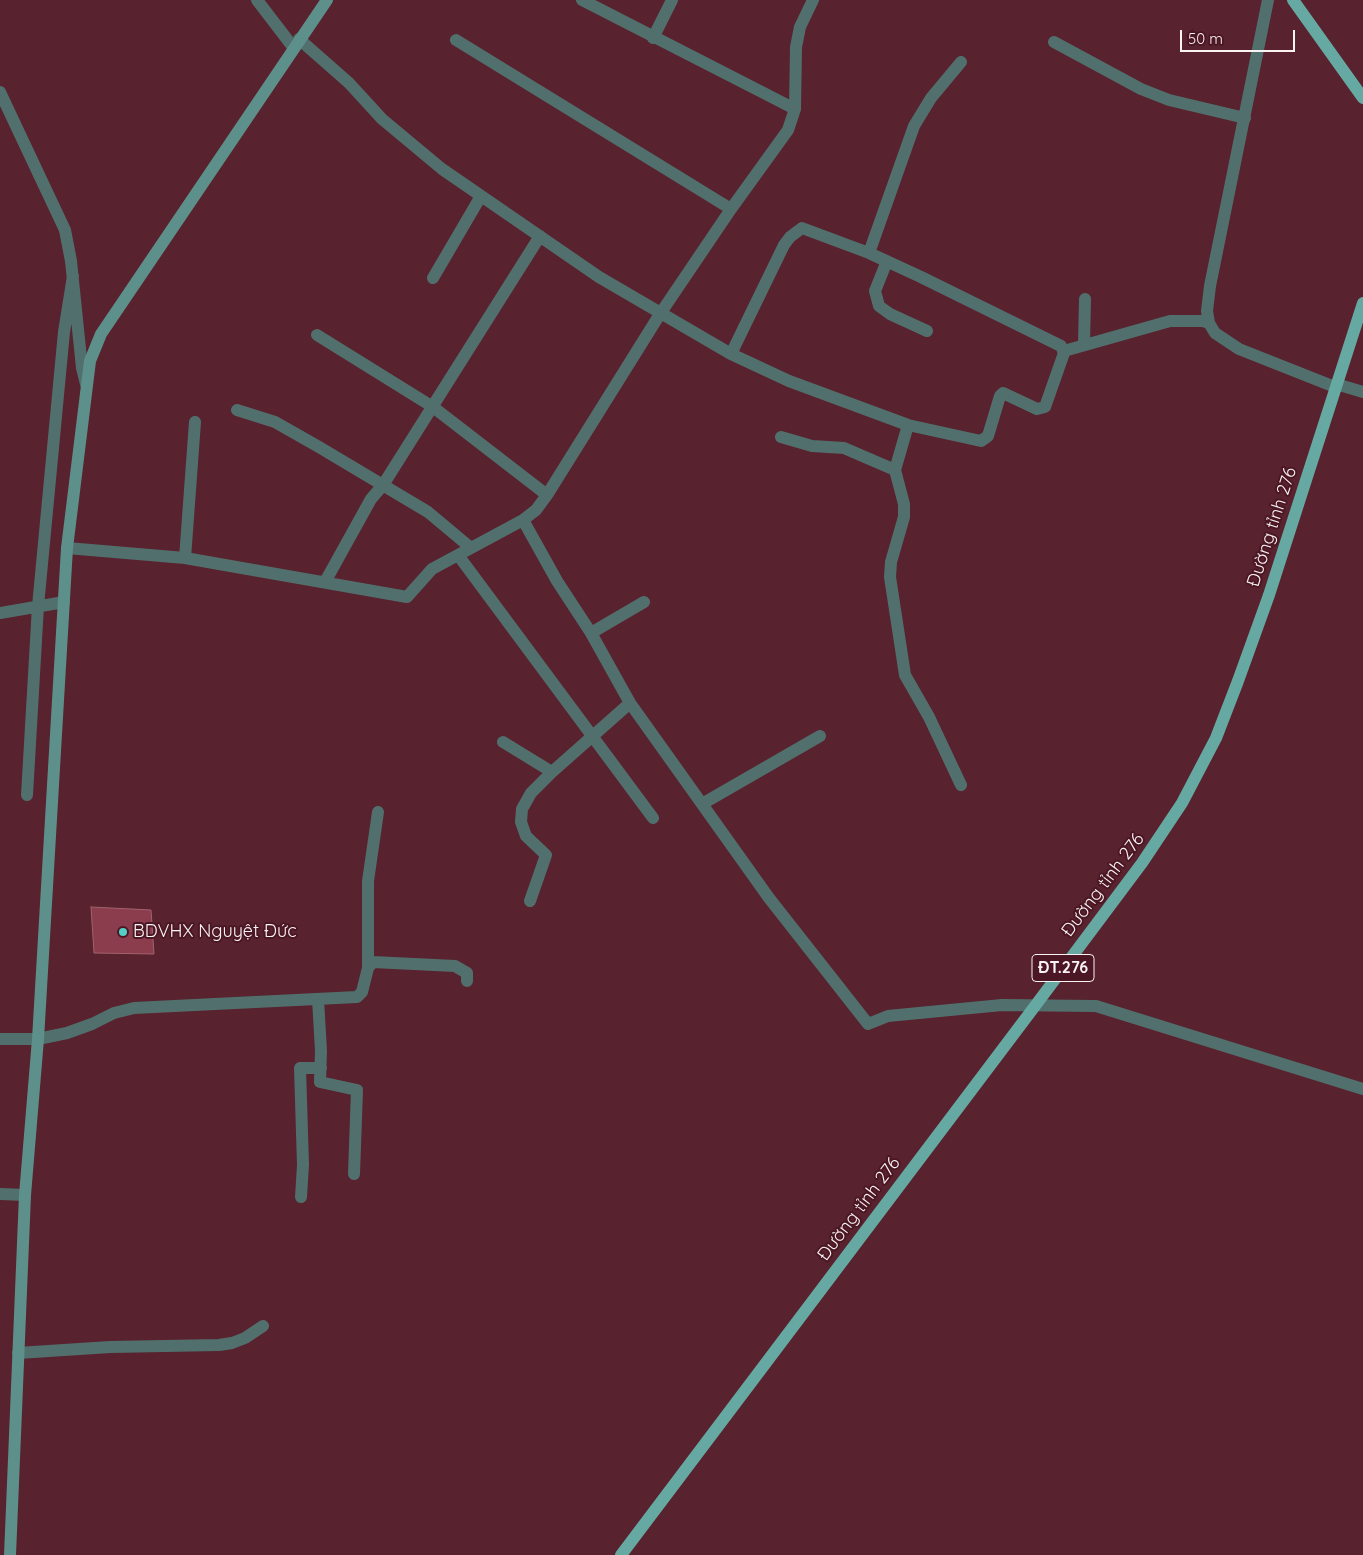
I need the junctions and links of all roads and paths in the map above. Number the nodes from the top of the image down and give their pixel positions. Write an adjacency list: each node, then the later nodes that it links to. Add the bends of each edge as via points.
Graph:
1 (257, 0): 11 (street)
2 (327, 0): 11 (main road)
3 (582, 0): 8 (street)
4 (672, 0): 8 (street)
5 (813, 0): 15 (street, via 800,27 796,47)
6 (1268, 0): 16 (street)
7 (1293, 0): 14 (main road)
8 (653, 38): 15 (street)
9 (456, 40): 18 (street)
10 (1054, 42): 16 (street, via 1168,100)
11 (296, 43): 17 (street, via 348,83 382,119 442,169); 33 (main road, via 101,334 90,361)
12 (961, 62): 20 (street, via 931,98 914,126)
13 (0, 92): 22 (street, via 65,230)
14 (1363, 98)
15 (795, 109): 18 (street, via 788,130)
16 (1245, 118): 27 (street, via 1210,286)
17 (481, 196): 19 (street); 23 (street)
18 (731, 209): 26 (street)
19 (540, 236): 26 (street); 36 (street)
20 (869, 252): 21 (street); 32 (street, via 802,228 797,231 776,258)
21 (887, 261): 28 (street, via 876,291 879,306); 31 (street, via 1061,346)
22 (73, 276): 33 (street); 52 (street, via 64,332)
23 (433, 278)
24 (1085, 300): 30 (street)
25 (1363, 303): 34 (main road, Đường tỉnh 276 / ĐT.276)
26 (660, 314): 32 (street); 43 (street)
27 (1209, 324): 30 (street, via 1203,321 1170,321); 34 (street, via 1215,333 1239,349)
28 (927, 331)
29 (317, 335): 36 (street)
30 (1084, 344): 31 (street)
31 (1064, 351): 39 (street, via 1045,407 1037,409 1003,393 986,440 977,441)
32 (731, 354): 39 (street, via 789,381)
33 (86, 384): 45 (main road)
34 (1336, 386): 35 (street); 69 (main road, Đường tỉnh 276 / ĐT.276, via 1269,595 1216,738 1191,788 1158,841)
35 (1363, 392)
36 (433, 407): 42 (street); 43 (street)
37 (237, 410): 42 (street, via 275,422)
38 (195, 422): 48 (street)
39 (908, 425): 41 (street)
40 (781, 437): 41 (street, via 812,446 844,448)
41 (894, 470): 60 (street, via 904,504 904,517 890,577 905,675)
42 (383, 485): 46 (street, via 428,512); 49 (street, via 371,499)
43 (547, 495): 44 (street)
44 (523, 520): 46 (street); 54 (street)
45 (67, 548): 48 (street); 50 (main road)
46 (471, 548): 47 (street)
47 (458, 555): 49 (street, via 432,569 407,597); 57 (street)
48 (184, 558): 49 (street)
49 (325, 582)
50 (64, 602): 52 (street); 71 (main road)
51 (644, 602): 54 (street)
52 (38, 606): 53 (street); 61 (street)
53 (0, 613)
54 (591, 633): 55 (street)
55 (630, 702): 57 (street); 62 (street)
56 (820, 736): 62 (street)
57 (593, 738): 59 (street); 64 (street)
58 (503, 742): 59 (street)
59 (552, 772): 65 (street, via 531,793 522,809 521,822 526,836 546,855)
60 (961, 785)
61 (27, 795)
62 (702, 804): 69 (street, via 769,898 868,1024 888,1016 1002,1005)
63 (378, 812): 66 (street, via 368,881)
64 (653, 818)
65 (530, 901)
66 (368, 968): 67 (street, via 376,962 455,966 467,973); 68 (street, via 362,992 356,997)
67 (467, 980)
68 (318, 998): 71 (street, via 134,1008 67,1033); 72 (street)
69 (1036, 1006): 73 (street, via 1110,1008); 81 (main road, Đường tỉnh 276 / ĐT.276)
70 (0, 1039): 71 (street)
71 (38, 1039): 76 (main road)
72 (320, 1068): 74 (street, via 320,1082 357,1090); 77 (street, via 300,1068)
73 (1363, 1089)
74 (354, 1174)
75 (0, 1194): 76 (street)
76 (25, 1195): 79 (main road)
77 (301, 1197)
78 (263, 1326): 79 (street, via 232,1344)
79 (18, 1353): 80 (main road)
80 (10, 1555)
81 (621, 1555)

